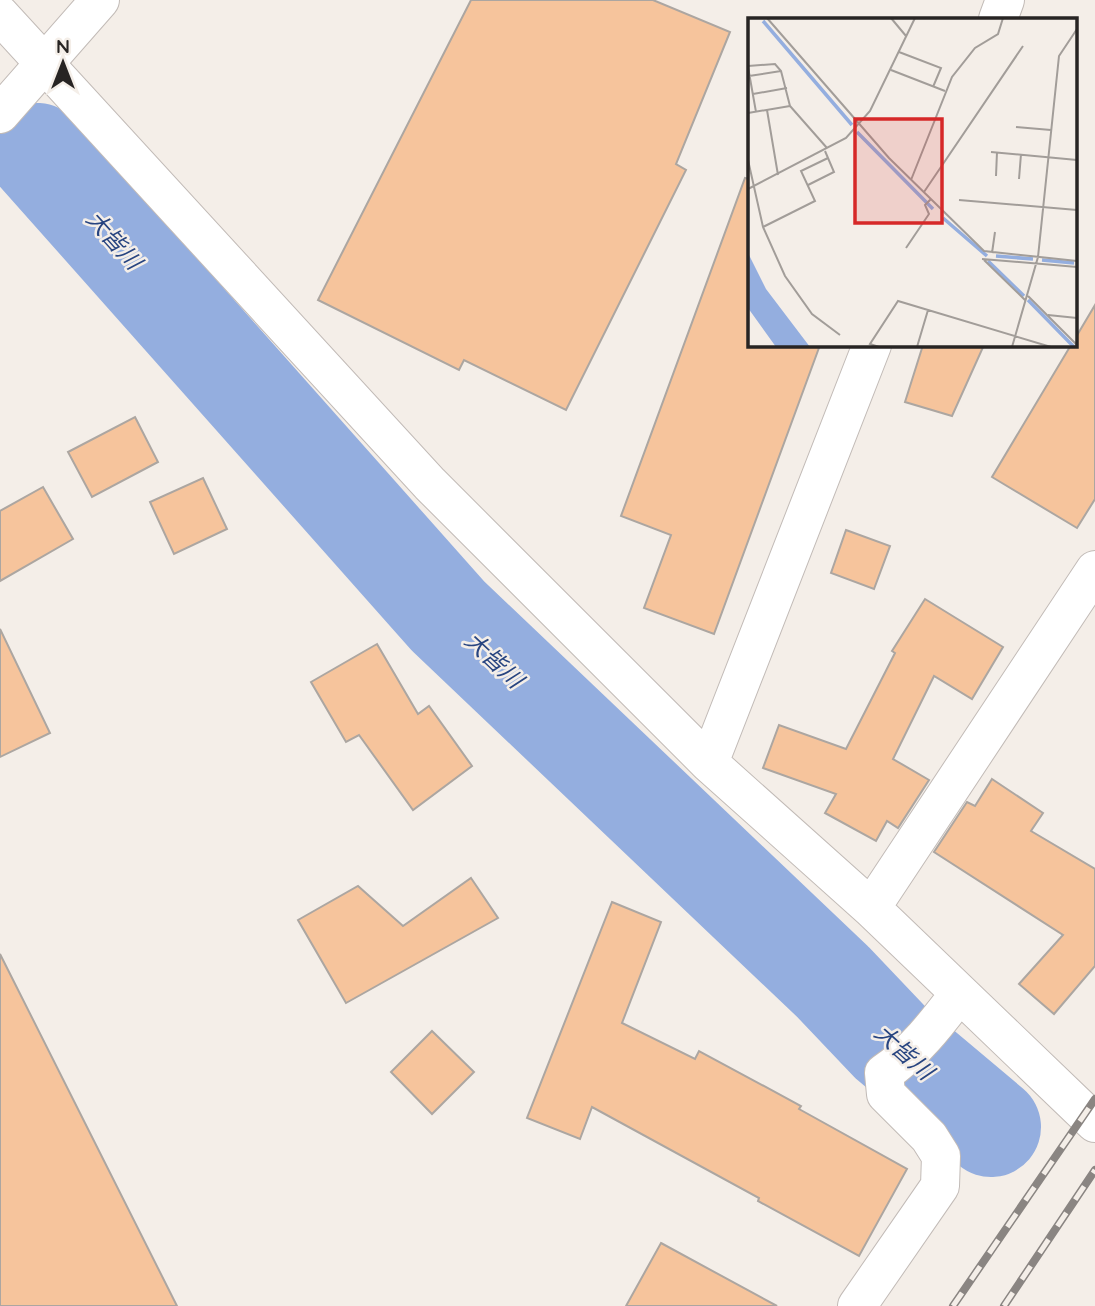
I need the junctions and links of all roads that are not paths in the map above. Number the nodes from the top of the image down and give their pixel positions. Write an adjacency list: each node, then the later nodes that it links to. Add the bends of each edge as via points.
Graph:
1 (100, 0): 5 (main road)
2 (1005, 0): 4 (main road)
3 (0, 15): 5 (main road)
4 (998, 18)
5 (46, 64): 6 (main road); 9 (main road, via 430,484)
6 (0, 114)
7 (872, 346): 9 (main road)
8 (1095, 570): 10 (main road)
9 (709, 763): 10 (main road)
10 (871, 908): 11 (main road)
11 (948, 1009): 12 (main road); 13 (main road, via 898,1064 884,1073 886,1094 929,1137 941,1156 940,1186)
12 (1095, 1123)
13 (857, 1306)

